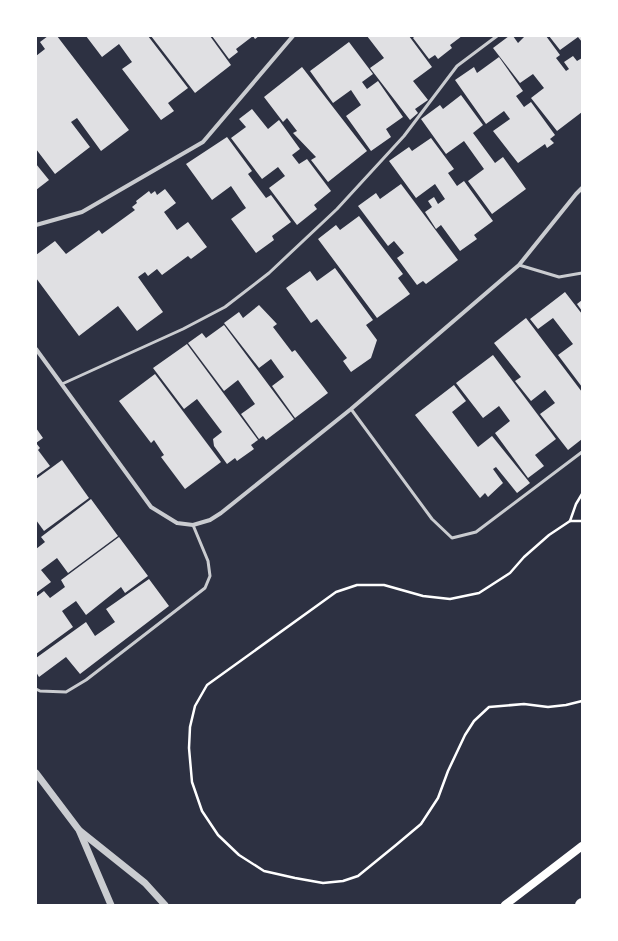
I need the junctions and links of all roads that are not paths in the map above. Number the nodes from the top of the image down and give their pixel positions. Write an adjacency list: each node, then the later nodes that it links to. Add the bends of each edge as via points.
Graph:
1 (293, 36): 4 (street, via 203,142 82,212)
2 (497, 36): 8 (lane, via 457,66 404,136 337,209 268,273 225,307)
3 (582, 188): 5 (street)
4 (36, 225)
5 (519, 265): 6 (lane, via 559,277); 9 (street)
6 (582, 273)
7 (36, 349): 8 (street)
8 (62, 384): 11 (street, via 152,507 177,523)
9 (351, 409): 10 (lane, via 432,519 452,538 476,532); 11 (street, via 221,513 210,520)
10 (582, 452)
11 (193, 525): 12 (lane, via 208,561 210,576 205,588 86,680 66,692)
12 (36, 689)
13 (36, 773): 14 (street)
14 (79, 830): 16 (street); 17 (street, via 145,883)
15 (582, 846): 18 (main road)
16 (111, 905)
17 (165, 905)
18 (505, 905)

